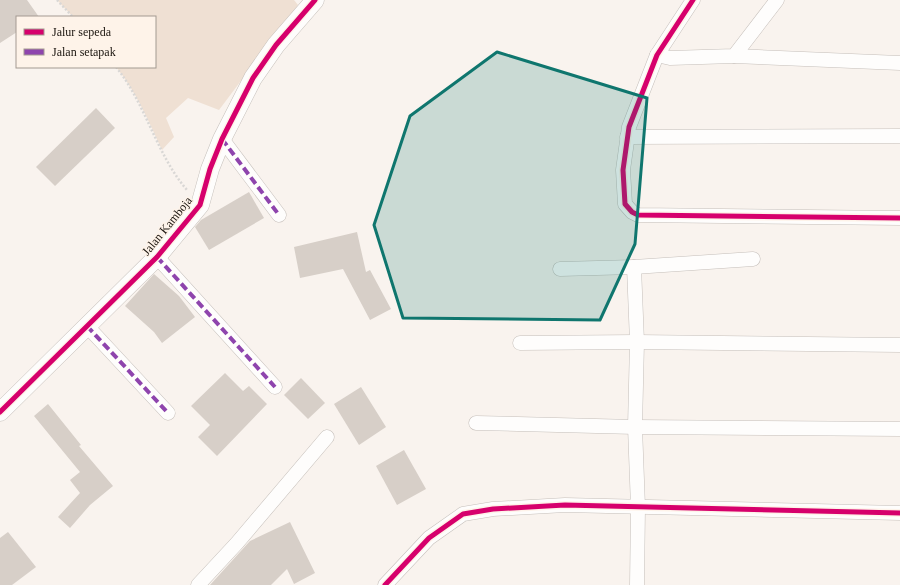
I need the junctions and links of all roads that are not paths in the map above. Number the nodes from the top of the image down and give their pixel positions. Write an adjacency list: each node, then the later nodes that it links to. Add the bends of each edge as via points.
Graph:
1 (315, 0): 9 (street, Jalan Kamboja, via 276,45 253,78)
2 (693, 0): 4 (street)
3 (777, 0): 5 (street)
4 (657, 55): 5 (street, via 670,58); 7 (street, via 628,127)
5 (734, 56): 6 (street)
6 (900, 62)
7 (627, 136): 8 (street); 11 (street, via 623,170 625,204 638,215)
8 (900, 136)
9 (222, 139): 10 (street); 12 (street, Jalan Kamboja, via 200,205)
10 (279, 214)
11 (900, 218)
12 (157, 257): 16 (street, Jalan Kamboja); 20 (street)
13 (753, 258): 14 (street)
14 (634, 267): 15 (street); 17 (street)
15 (560, 269)
16 (87, 326): 21 (street, Jalan Kamboja); 22 (street)
17 (637, 342): 18 (street); 19 (street); 24 (street)
18 (520, 343)
19 (900, 345)
20 (275, 387)
21 (0, 412)
22 (168, 413)
23 (476, 423): 24 (street)
24 (635, 427): 25 (street); 27 (street)
25 (900, 429)
26 (326, 437): 29 (street, via 237,543)
27 (638, 507): 28 (street); 30 (street, via 565,505 493,509 463,514 428,538); 31 (street)
28 (900, 513)
29 (198, 585)
30 (385, 585)
31 (637, 585)

